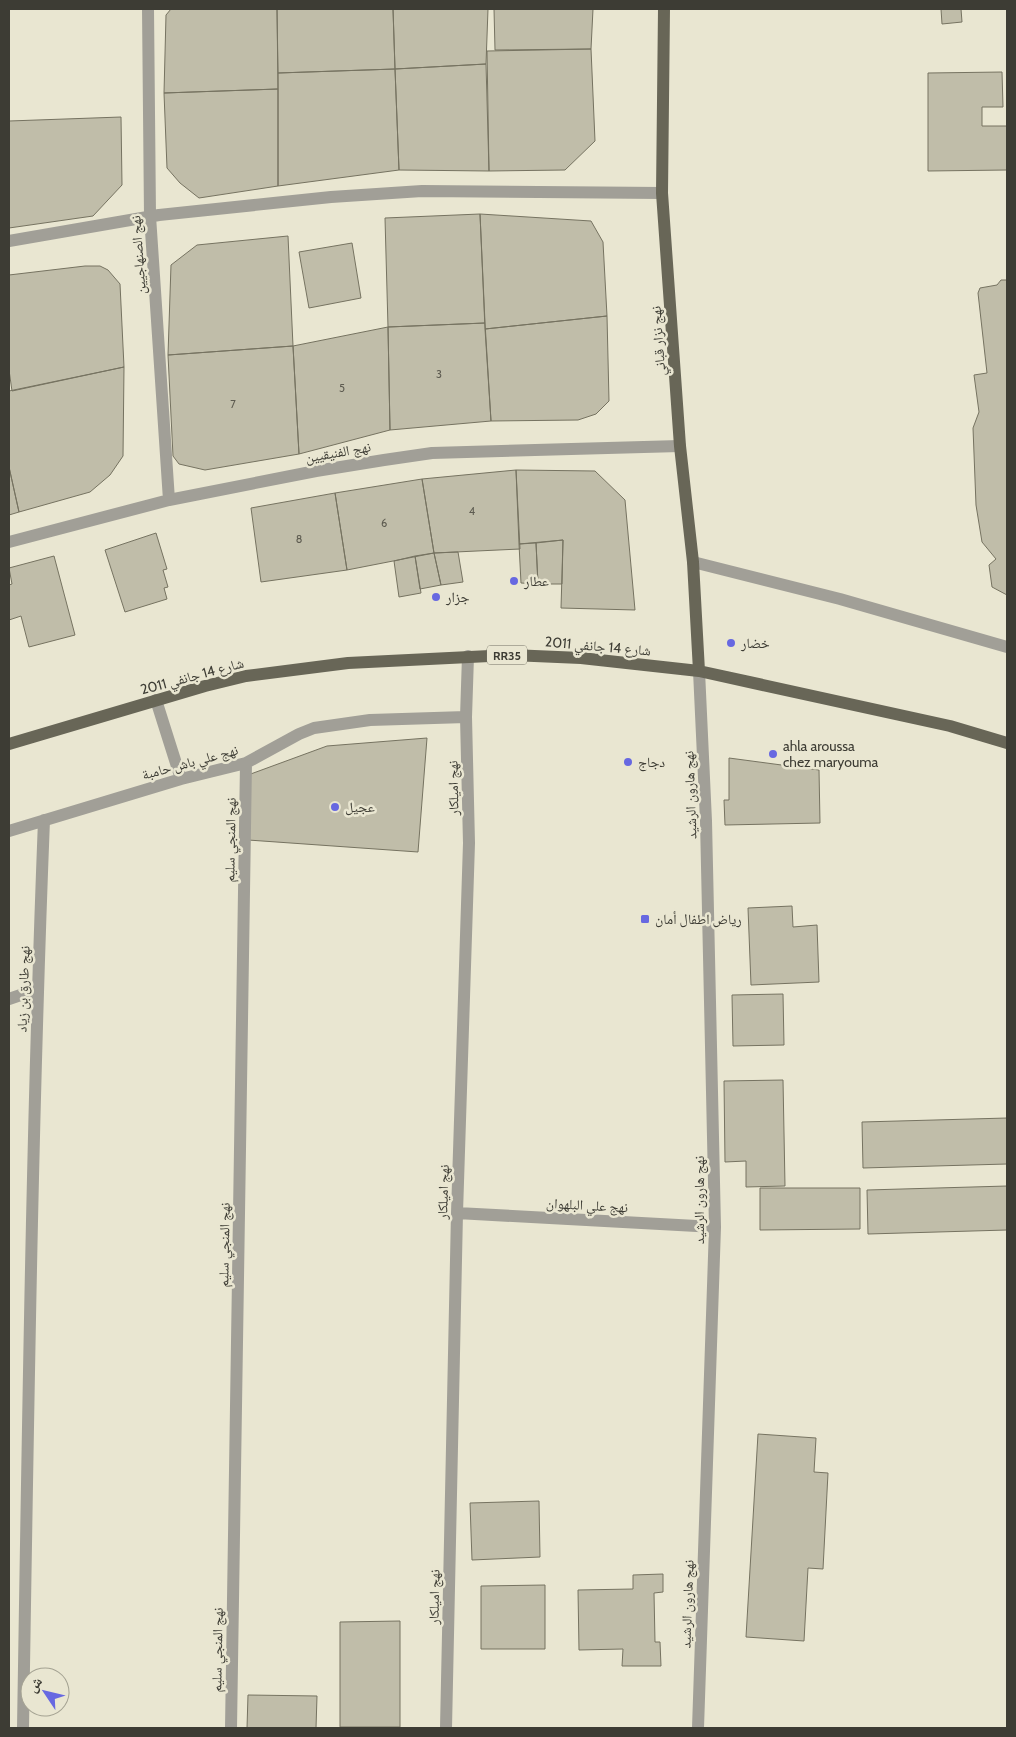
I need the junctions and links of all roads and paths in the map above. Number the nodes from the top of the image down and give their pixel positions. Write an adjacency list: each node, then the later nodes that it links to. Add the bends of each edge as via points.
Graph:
1 (148, 9): 4 (street, نهج الصنهاجيين)
2 (664, 9): 3 (main road, نهج نزار قباني)
3 (662, 193): 4 (street, via 422,191); 6 (main road, نهج نزار قباني)
4 (150, 216): 5 (street); 7 (street, نهج الصنهاجيين)
5 (9, 241)
6 (680, 446): 7 (street, نهج الفنيقيين, via 432,453 316,470); 9 (main road, نهج نزار قباني)
7 (169, 500): 8 (street, نهج الفنيقيين)
8 (9, 542)
9 (693, 562): 10 (street, via 840,599); 12 (main road, نهج نزار قباني)
10 (1007, 647)
11 (468, 656): 12 (main road, شارع 14 جانفي 2011 / RR35, via 581,658); 13 (main road, شارع 14 جانفي 2011 / RR35, via 348,663 246,676); 14 (street, نهج اميلكار)
12 (699, 671): 15 (main road, شارع 14 جانفي 2011 / RR35, via 950,726); 24 (street, نهج هارون الرشيد, via 707,839)
13 (156, 700): 16 (main road, شارع 14 جانفي 2011 / RR35); 18 (street)
14 (466, 717): 17 (street, نهج علي باش حامبة, via 370,720 314,728); 23 (street, نهج اميلكار, via 469,843)
15 (1007, 743)
16 (9, 744)
17 (246, 763): 18 (street, نهج علي باش حامبة); 26 (street, نهج المنجي سليم)
18 (181, 780): 19 (street, نهج علي باش حامبة)
19 (44, 820): 20 (street, نهج علي باش حامبة); 21 (street, نهج طارق بن زياد)
20 (9, 831)
21 (38, 989): 22 (street); 25 (street, نهج طارق بن زياد)
22 (9, 999)
23 (458, 1213): 24 (street, نهج علي البلهوان); 27 (street, نهج اميلكار)
24 (714, 1227): 28 (street, نهج هارون الرشيد)
25 (23, 1728)
26 (231, 1728)
27 (446, 1728)
28 (698, 1728)

